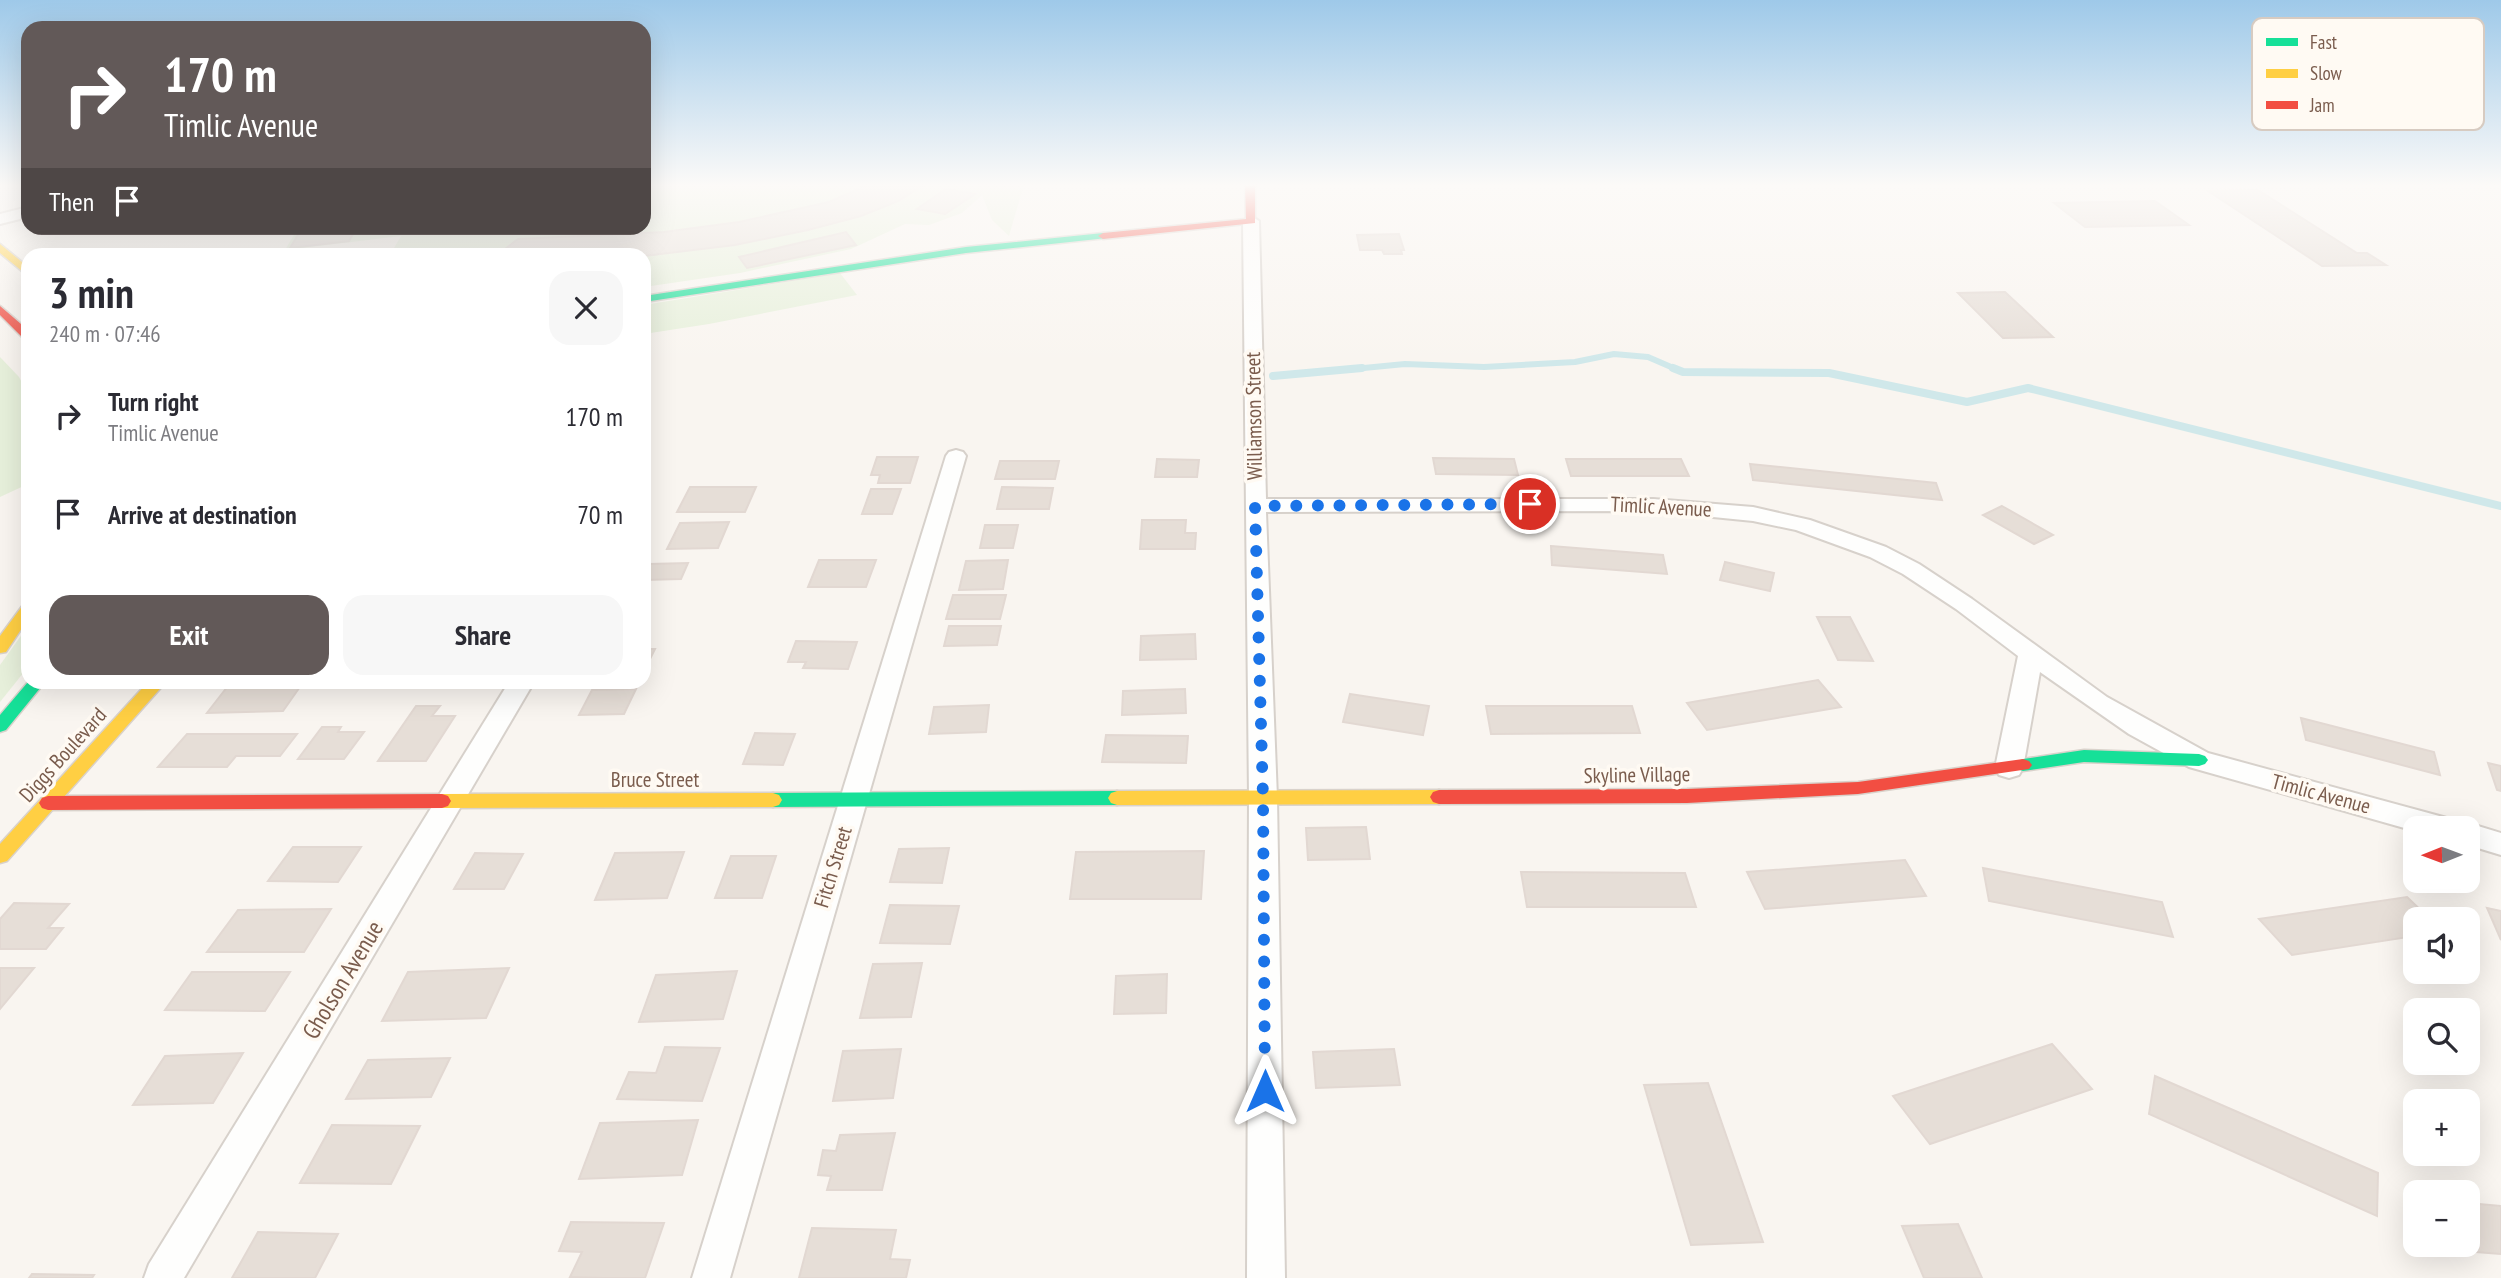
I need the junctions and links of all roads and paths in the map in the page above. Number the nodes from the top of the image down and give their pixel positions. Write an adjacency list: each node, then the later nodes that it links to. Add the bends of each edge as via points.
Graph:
1 (1028, 244): 5 (street)
2 (1251, 244): 9 (street, Williamson Street)
3 (0, 247): 4 (street)
4 (21, 267)
5 (651, 298)
6 (0, 309): 7 (street)
7 (21, 330)
8 (956, 456): 20 (street, Fitch Street)
9 (1255, 506): 12 (street, Timlic Avenue, via 1571,504 1690,507 1753,514 1802,525 1878,552 1943,590); 19 (street, Williamson Street)
10 (21, 618): 11 (street)
11 (0, 648)
12 (2031, 653): 17 (street, Timlic Avenue, via 2118,715); 18 (street)
13 (31, 689): 16 (street)
14 (152, 689): 22 (street, Diggs Boulevard)
15 (518, 689): 21 (street, Gholson Avenue)
16 (0, 726)
17 (2199, 760): 18 (street, Timlic Avenue, via 2084,756); 23 (street, Timlic Avenue)
18 (2009, 768): 19 (street, Skyline Village, via 1858,788 1687,796)
19 (1263, 798): 20 (street, Bruce Street); 29 (street, Williamson Street)
20 (853, 800): 21 (street, Bruce Street); 28 (street, Fitch Street)
21 (451, 802): 22 (street, Bruce Street); 27 (street, Gholson Avenue)
22 (48, 803): 26 (street, Diggs Boulevard)
23 (2403, 817)
24 (2480, 838): 25 (street)
25 (2501, 844)
26 (0, 856)
27 (163, 1278)
28 (711, 1278)
29 (1266, 1278)

